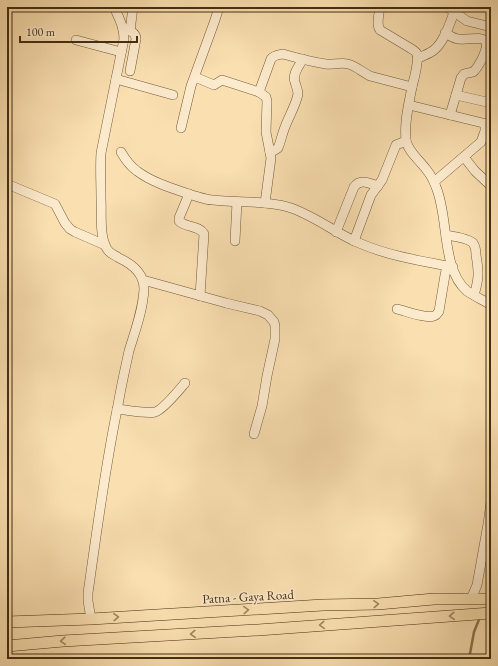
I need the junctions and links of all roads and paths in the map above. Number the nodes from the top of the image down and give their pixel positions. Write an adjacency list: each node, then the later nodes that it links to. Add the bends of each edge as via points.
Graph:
1 (114, 7): 7 (street)
2 (134, 7): 7 (street)
3 (219, 7): 14 (street)
4 (380, 7): 12 (street, via 380,30 415,51)
5 (452, 8): 6 (street, via 467,21); 8 (street)
6 (491, 27)
7 (127, 29): 10 (street); 13 (street, via 136,35)
8 (445, 33): 12 (street, via 433,50); 19 (street, via 458,39 475,38 486,42 481,61 473,72 462,76)
9 (76, 40): 10 (street)
10 (121, 52): 15 (street)
11 (303, 59): 16 (street, via 328,65 351,64 370,76); 17 (street, via 283,54 273,56); 27 (street, via 294,74 298,93 296,99 278,148)
12 (417, 60): 16 (street)
13 (130, 71)
14 (195, 77): 17 (street, via 214,85 222,80); 24 (street)
15 (116, 79): 18 (street); 40 (street, via 100,163)
16 (412, 87): 21 (street)
17 (259, 92): 27 (street, via 267,100 266,132)
18 (173, 95)
19 (456, 96): 20 (street); 22 (street)
20 (491, 103)
21 (409, 104): 22 (street); 25 (street)
22 (450, 115): 23 (street)
23 (488, 124): 28 (street, via 481,142)
24 (181, 128)
25 (406, 140): 29 (street); 31 (street, via 396,145)
26 (121, 152): 33 (street, via 131,166 143,175)
27 (270, 152): 35 (street)
28 (464, 157): 29 (street); 32 (street)
29 (434, 182): 37 (street, via 442,206)
30 (7, 184): 40 (street, via 55,204 70,228)
31 (378, 186): 36 (street, via 364,182 356,183); 39 (street, via 371,195)
32 (491, 186)
33 (189, 194): 34 (street, via 212,200); 44 (street, via 179,221 200,229 204,234)
34 (237, 202): 35 (street); 38 (street)
35 (266, 203): 36 (street, via 296,210)
36 (336, 232): 39 (street)
37 (446, 235): 41 (street); 43 (street, via 473,243 479,271)
38 (235, 241)
39 (354, 241): 41 (street, via 391,255)
40 (105, 244): 42 (street, via 110,253 126,261 139,272)
41 (450, 266): 43 (street, via 460,282); 46 (street, via 445,275 436,314 423,316)
42 (143, 280): 44 (street); 48 (street, via 141,309)
43 (474, 295): 45 (street)
44 (200, 296): 49 (street, via 260,312 268,315 274,322 274,339 262,406)
45 (491, 305)
46 (397, 309)
47 (185, 383): 48 (street, via 156,412)
48 (117, 409): 54 (street, via 105,470 88,593)
49 (254, 434)
50 (491, 502): 51 (street, via 477,585)
51 (471, 599): 52 (main road, Patna - Gaya Road); 54 (main road, Patna - Gaya Road, one-way to 51)
52 (491, 599)
53 (491, 613): 56 (main road, one-way to 56)
54 (91, 619): 55 (main road, Patna - Gaya Road)
55 (7, 622)
56 (7, 646)

